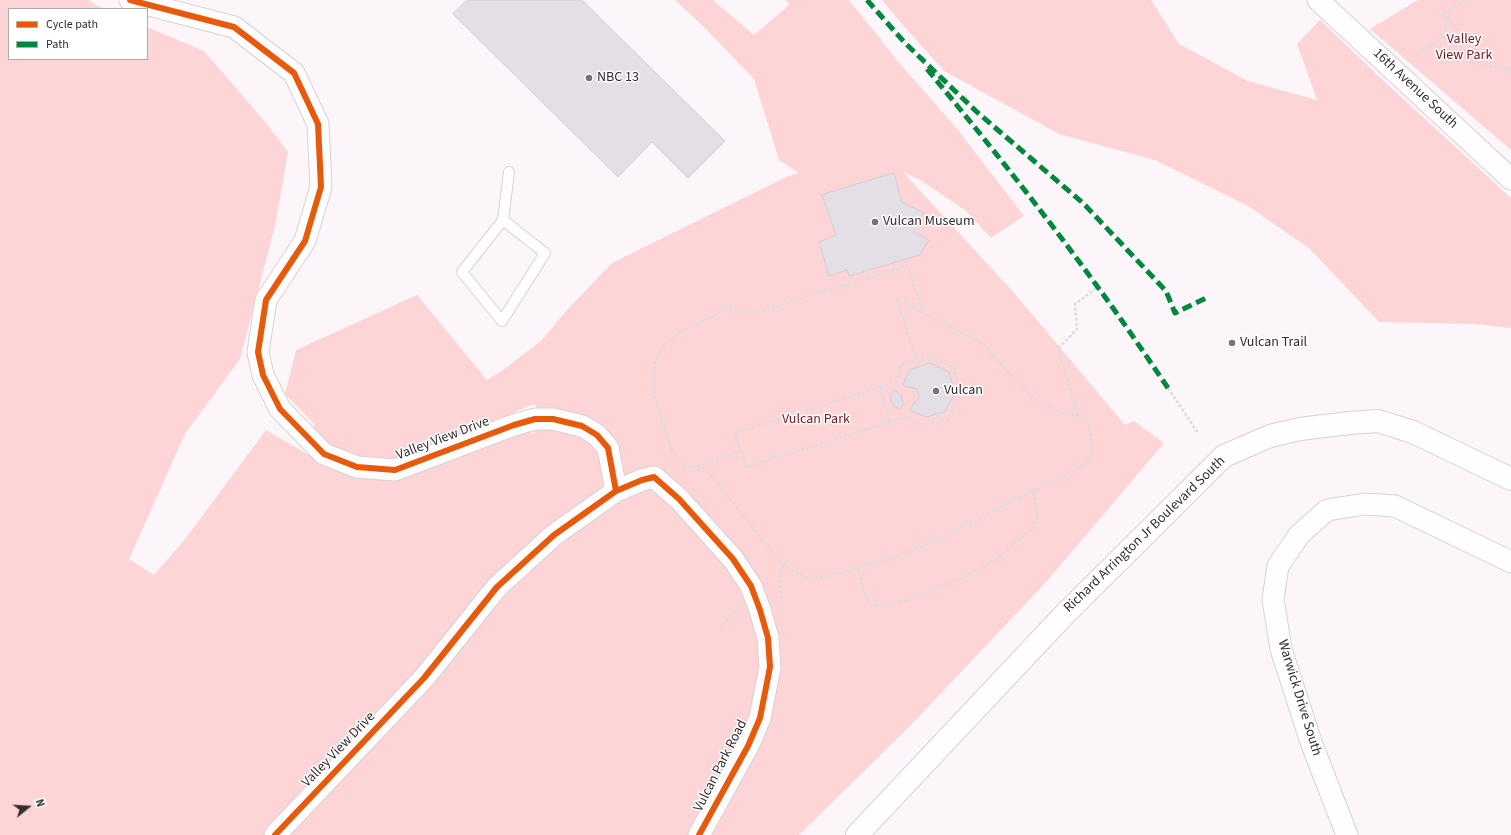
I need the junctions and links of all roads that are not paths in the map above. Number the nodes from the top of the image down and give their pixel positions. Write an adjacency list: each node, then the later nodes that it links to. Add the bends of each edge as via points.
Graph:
1 (130, 0): 7 (street, Valley View Drive, via 234,27 294,73 318,124 321,187 305,241 266,300 258,352 263,375 280,409 324,454 357,467 395,470 514,425 553,418 582,426 598,435 608,448)
2 (1318, 0): 4 (street, 16th Avenue South)
3 (509, 172): 5 (lane)
4 (1511, 179)
5 (503, 220): 5 (lane, via 462,272 502,321 545,253)
6 (1511, 479): 11 (street, Richard Arrington Jr Boulevard South, via 1413,432 1378,421 1300,429 1270,436 1224,456 1064,615)
7 (616, 491): 9 (street, Valley View Drive, via 554,535 497,587 424,678); 10 (street, Vulcan Park Road, via 654,477 679,499 733,559 751,586 768,638 770,667 760,718 748,746)
8 (1511, 562): 12 (street, Warwick Drive South, via 1395,506 1365,504 1327,510 1299,535 1278,566 1273,599 1281,649 1311,742)
9 (280, 831)
10 (699, 835)
11 (857, 835)
12 (1347, 835)

